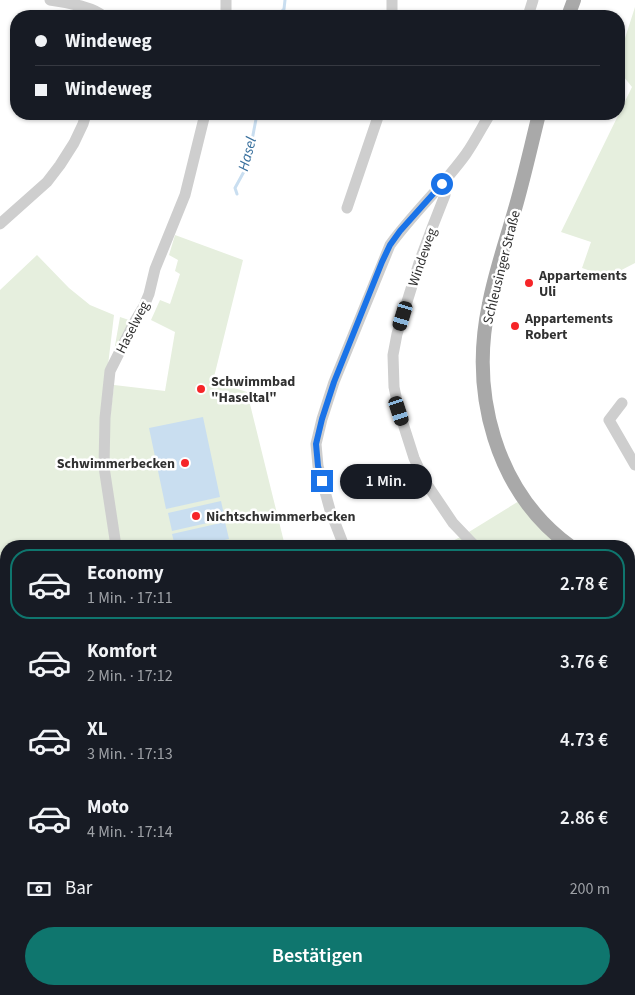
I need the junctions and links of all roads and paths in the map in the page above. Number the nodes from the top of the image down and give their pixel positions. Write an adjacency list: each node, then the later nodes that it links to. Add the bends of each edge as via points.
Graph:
1 (50, 0): 2 (street)
2 (93, 10)
3 (84, 120): 10 (street, via 74,143 47,182)
4 (204, 120): 13 (street, Haselweg, via 185,195 155,269 149,294 110,372 107,385 104,467)
5 (377, 120): 9 (street)
6 (486, 120): 8 (street, Windeweg, via 467,153)
7 (537, 120): 16 (main road, Schleusinger Straße, via 489,304 483,382 491,430 508,472 541,522)
8 (441, 185): 14 (street, Windeweg, via 390,245 322,419 316,444 318,466); 15 (street, Windeweg, via 445,195 420,260 393,355 394,387 414,458 424,480)
9 (347, 208)
10 (0, 224)
11 (622, 403): 12 (street, via 609,420)
12 (635, 464)
13 (115, 540)
14 (342, 540)
15 (470, 540)
16 (563, 540)

